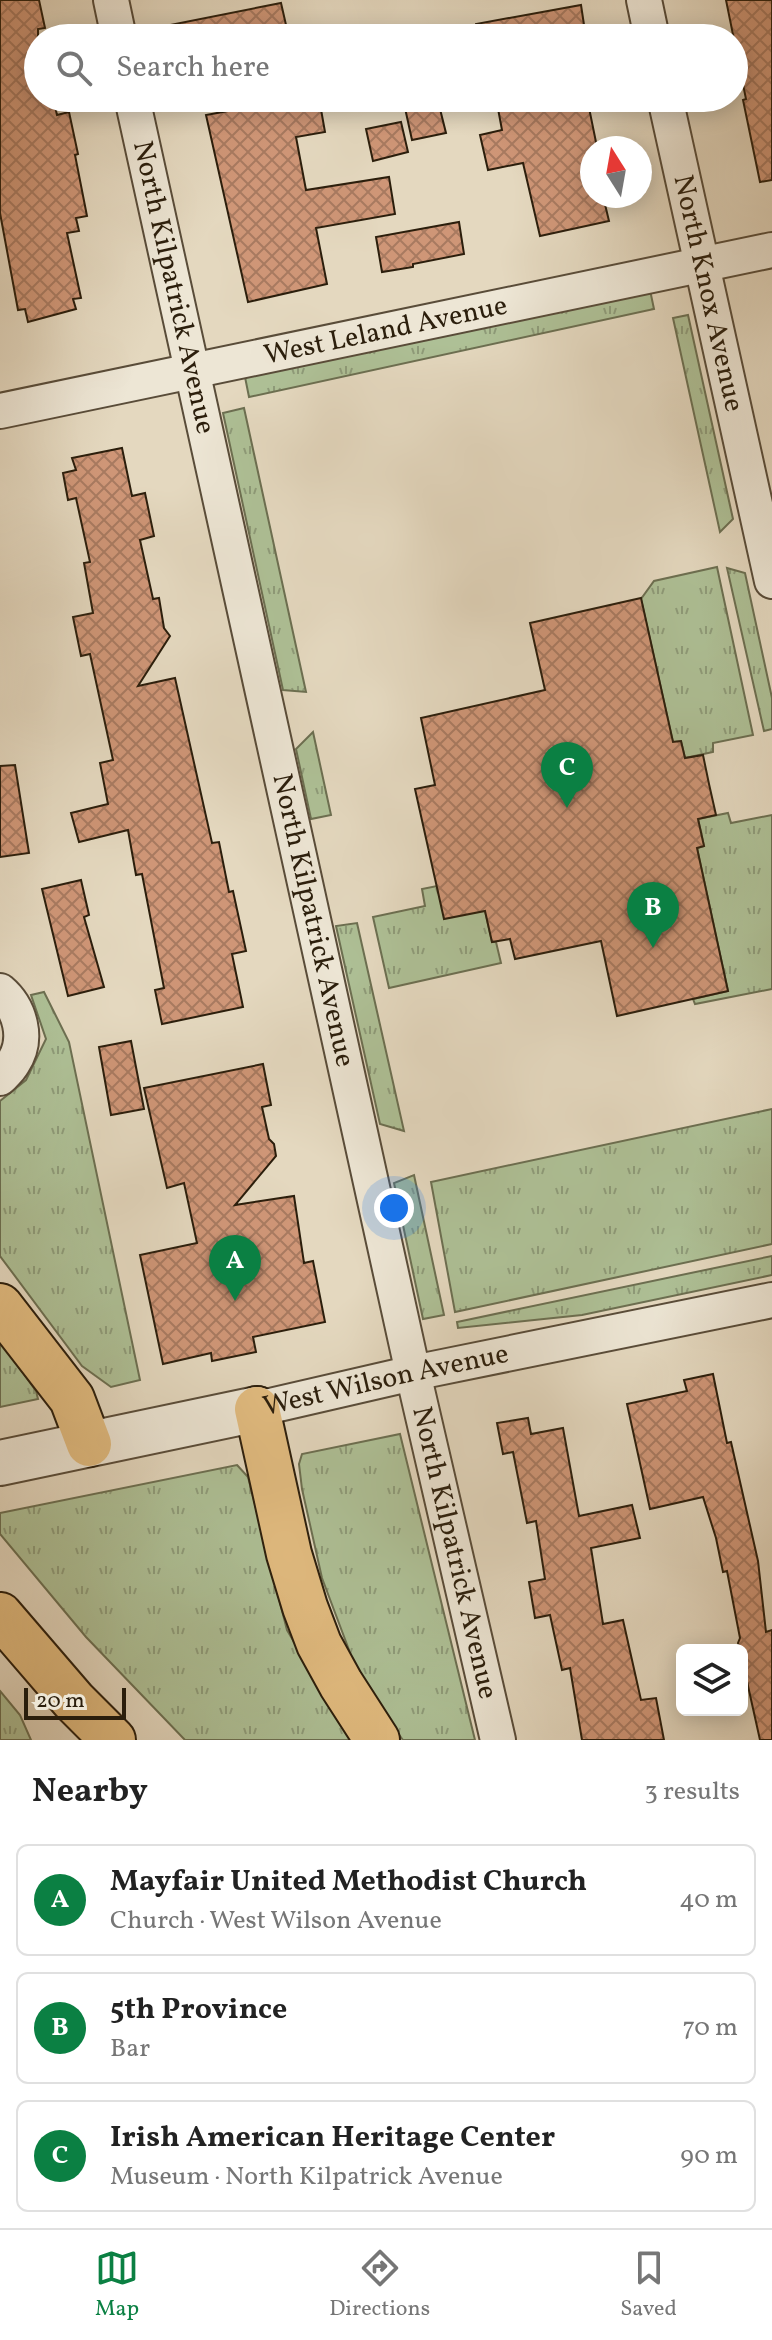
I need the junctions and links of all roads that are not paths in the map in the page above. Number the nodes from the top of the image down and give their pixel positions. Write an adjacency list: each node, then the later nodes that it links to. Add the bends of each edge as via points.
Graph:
1 (111, 0): 3 (street)
2 (644, 0): 4 (street)
3 (116, 24)
4 (649, 24)
5 (135, 112): 9 (street, North Kilpatrick Avenue)
6 (668, 112): 8 (street, North Knox Avenue)
7 (772, 250): 8 (street, West Leland Avenue)
8 (702, 265): 9 (street, West Leland Avenue); 11 (street, North Knox Avenue)
9 (192, 372): 10 (street, West Leland Avenue); 16 (street, North Kilpatrick Avenue)
10 (0, 411)
11 (772, 581)
12 (0, 991): 13 (street, via 11,1000 22,1042 14,1063)
13 (0, 1078)
14 (772, 1300): 16 (street, West Wilson Avenue)
15 (0, 1306): 18 (highway, via 72,1399)
16 (413, 1373): 17 (street, West Wilson Avenue); 23 (street, North Kilpatrick Avenue)
17 (257, 1409): 18 (street, West Wilson Avenue); 22 (highway, via 305,1607 319,1644)
18 (89, 1444): 19 (street, West Wilson Avenue)
19 (3, 1462)
20 (0, 1615): 21 (highway)
21 (113, 1740)
22 (377, 1740)
23 (498, 1740)

